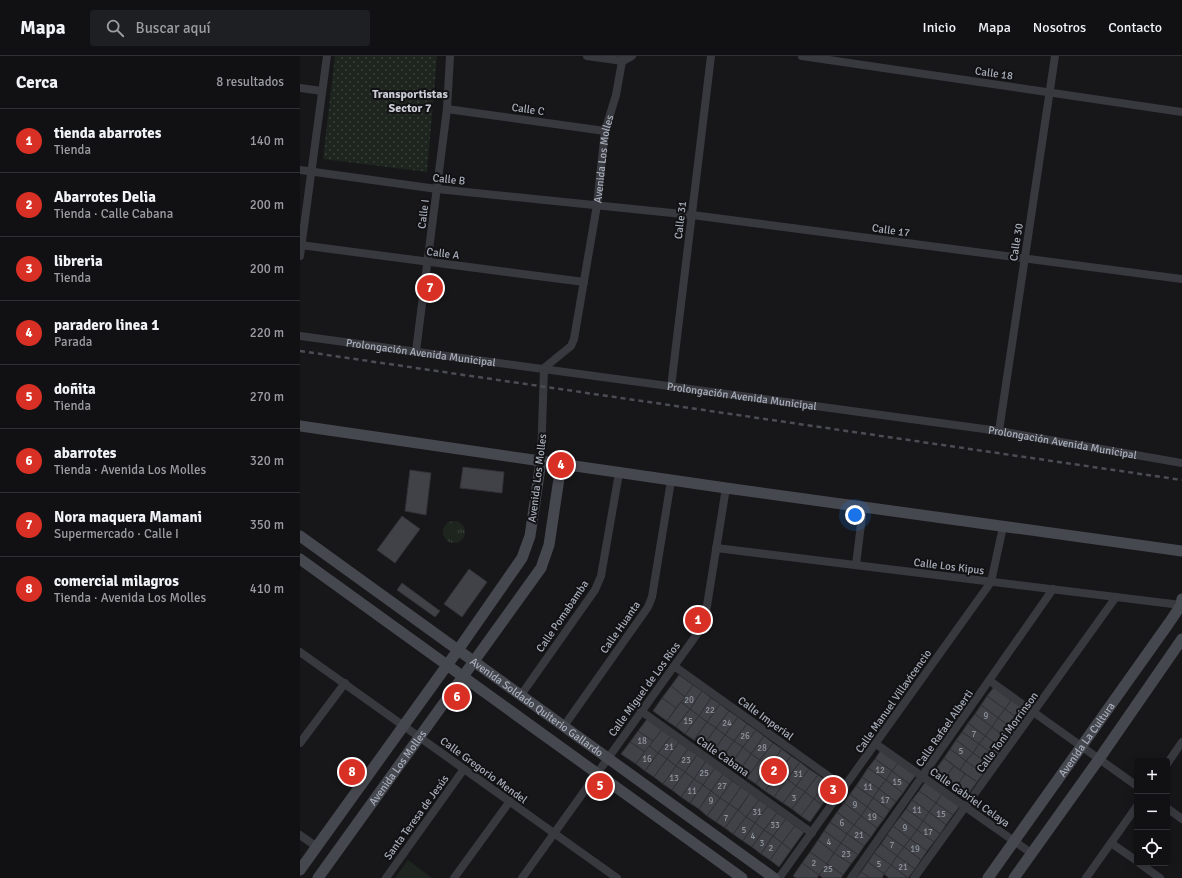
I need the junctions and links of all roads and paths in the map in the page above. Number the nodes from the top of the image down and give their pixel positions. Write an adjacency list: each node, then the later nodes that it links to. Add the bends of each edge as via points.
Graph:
1 (327, 56): 10 (street)
2 (450, 56): 12 (street, Calle I)
3 (587, 56): 8 (street)
4 (632, 56): 8 (street)
5 (711, 56): 19 (street, Calle 31)
6 (802, 56): 11 (street, Calle 18)
7 (1055, 56): 11 (street, Calle 30)
8 (623, 58): 14 (street, Avenida Los Molles, via 616,95)
9 (300, 88): 10 (street)
10 (322, 91): 16 (street)
11 (1050, 92): 13 (street, Calle 18); 22 (street, Calle 30)
12 (447, 109): 14 (street, Calle C); 17 (street, Calle I)
13 (1182, 112)
14 (605, 130): 18 (street, Avenida Los Molles)
15 (300, 170): 16 (street, Calle B)
16 (311, 171): 17 (street, Calle B); 20 (street)
17 (437, 189): 18 (street, Calle B); 23 (street, Calle I)
18 (597, 206): 19 (street, Calle 17); 25 (street, Avenida Los Molles)
19 (692, 215): 22 (street, Calle 17); 29 (street, Calle 31)
20 (301, 245): 21 (street); 23 (street, Calle A)
21 (300, 256)
22 (1024, 259): 24 (street, Calle 17); 31 (street, Calle 30)
23 (428, 262): 25 (street, Calle A); 27 (street, Calle I)
24 (1182, 279)
25 (584, 282): 28 (street, Avenida Los Molles, via 571,346)
26 (300, 336): 27 (street, Prolongación Avenida Municipal)
27 (416, 351): 28 (street, Prolongación Avenida Municipal)
28 (544, 368): 29 (street, Prolongación Avenida Municipal); 32 (street, Avenida Los Molles)
29 (671, 387): 31 (street, Prolongación Avenida Municipal)
30 (300, 426): 32 (street)
31 (999, 431): 33 (street, Prolongación Avenida Municipal)
32 (541, 461): 34 (street); 50 (street, Avenida Los Molles, via 530,536 525,551)
33 (1182, 463)
34 (561, 465): 35 (street); 52 (street, Avenida Los Molles, via 545,560)
35 (619, 473): 36 (street); 58 (street, Calle Pomabamba, via 601,576 595,590)
36 (671, 481): 37 (street); 62 (street, Calle Huanta, via 652,597 648,607)
37 (726, 488): 38 (street); 41 (street, Calle Miguel de Los Ríos)
38 (863, 508): 39 (street); 44 (street)
39 (1003, 527): 42 (street); 45 (street, Calle Manuel Villavicencio)
40 (300, 536): 50 (street, Avenida Soldado Quiterio Gallardo)
41 (716, 548): 44 (street, Calle Los Kipus); 54 (street, Calle Miguel de Los Ríos, via 706,618)
42 (1182, 551)
43 (300, 559): 53 (street, Avenida Soldado Quiterio Gallardo)
44 (856, 565): 45 (street, Calle Los Kipus)
45 (991, 582): 46 (street, Calle Los Kipus); 65 (street, Calle Manuel Villavicencio)
46 (1053, 589): 47 (street, Calle Los Kipus); 56 (street, Calle Rafael Alberti)
47 (1116, 597): 48 (street, Calle Los Kipus); 60 (street, Calle Toni Morrinson)
48 (1181, 602): 67 (street, Avenida La Cultura)
49 (1182, 639): 69 (street, Avenida La Cultura)
50 (458, 650): 52 (street, Avenida Soldado Quiterio Gallardo); 53 (street, Avenida Los Molles)
51 (300, 652): 57 (street, Calle Gregorio Mendel)
52 (474, 661): 55 (street, Avenida Los Molles); 58 (street, Avenida Soldado Quiterio Gallardo)
53 (447, 666): 55 (street, Avenida Soldado Quiterio Gallardo); 61 (street, Avenida Los Molles)
54 (674, 666): 59 (street, Calle Miguel de Los Ríos); 75 (street, Calle Imperial)
55 (462, 676): 63 (street, Avenida Los Molles); 72 (street, Avenida Soldado Quiterio Gallardo)
56 (990, 681): 60 (street); 73 (street, Calle Rafael Alberti)
57 (344, 683): 61 (street, Calle Gregorio Mendel); 64 (street)
58 (521, 695): 62 (street, Avenida Soldado Quiterio Gallardo)
59 (641, 711): 68 (street, Calle Miguel de Los Ríos); 82 (street, Calle Cabana)
60 (1034, 713): 67 (street); 77 (street, Calle Toni Morrinson)
61 (404, 726): 63 (street, Calle Gregorio Mendel); 86 (street, Avenida Los Molles)
62 (564, 726): 68 (street, Avenida Soldado Quiterio Gallardo)
63 (419, 737): 71 (street, Calle Gregorio Mendel); 92 (street, Avenida Los Molles)
64 (300, 743)
65 (876, 744): 73 (street, Calle Gabriel Celaya); 75 (street, Calle Manuel Villavicencio)
66 (1181, 746): 70 (street)
67 (1082, 747): 69 (street); 84 (street, Avenida La Cultura)
68 (608, 758): 72 (street, Calle Miguel de Los Ríos); 98 (street, Avenida Soldado Quiterio Gallardo)
69 (1099, 759): 74 (street); 87 (street, Avenida La Cultura)
70 (1170, 760)
71 (464, 769): 76 (street, Calle Gregorio Mendel); 93 (street, Santa Teresa de Jesús)
72 (597, 773): 81 (street, Calle Miguel de Los Ríos); 97 (street, Avenida Soldado Quiterio Gallardo)
73 (923, 777): 77 (street, Calle Gabriel Celaya); 100 (street, Calle Rafael Alberti)
74 (1134, 784)
75 (845, 788): 82 (street, Calle Manuel Villavicencio)
76 (510, 801): 81 (street, Calle Gregorio Mendel); 94 (street)
77 (966, 808): 84 (street, Calle Gabriel Celaya); 101 (street, Calle Toni Morrinson)
78 (1134, 810): 85 (street)
79 (1170, 810): 80 (street)
80 (1182, 819)
81 (554, 833): 95 (street, Calle Miguel de Los Ríos); 96 (street, Calle Gregorio Mendel)
82 (812, 833): 99 (street, Calle Manuel Villavicencio)
83 (300, 835): 86 (street)
84 (1014, 842): 87 (street, Calle Gabriel Celaya); 102 (street, Avenida La Cultura)
85 (1111, 842): 88 (street); 104 (street)
86 (317, 847): 90 (street, Avenida Los Molles)
87 (1031, 854): 103 (street, Avenida La Cultura)
88 (1134, 859)
89 (1143, 866): 91 (street)
90 (300, 870)
91 (1156, 877)
92 (318, 878)
93 (386, 878)
94 (454, 878)
95 (522, 878)
96 (617, 878)
97 (742, 878)
98 (774, 878)
99 (779, 878)
100 (851, 878)
101 (914, 878)
102 (988, 878)
103 (1014, 878)
104 (1086, 878)

